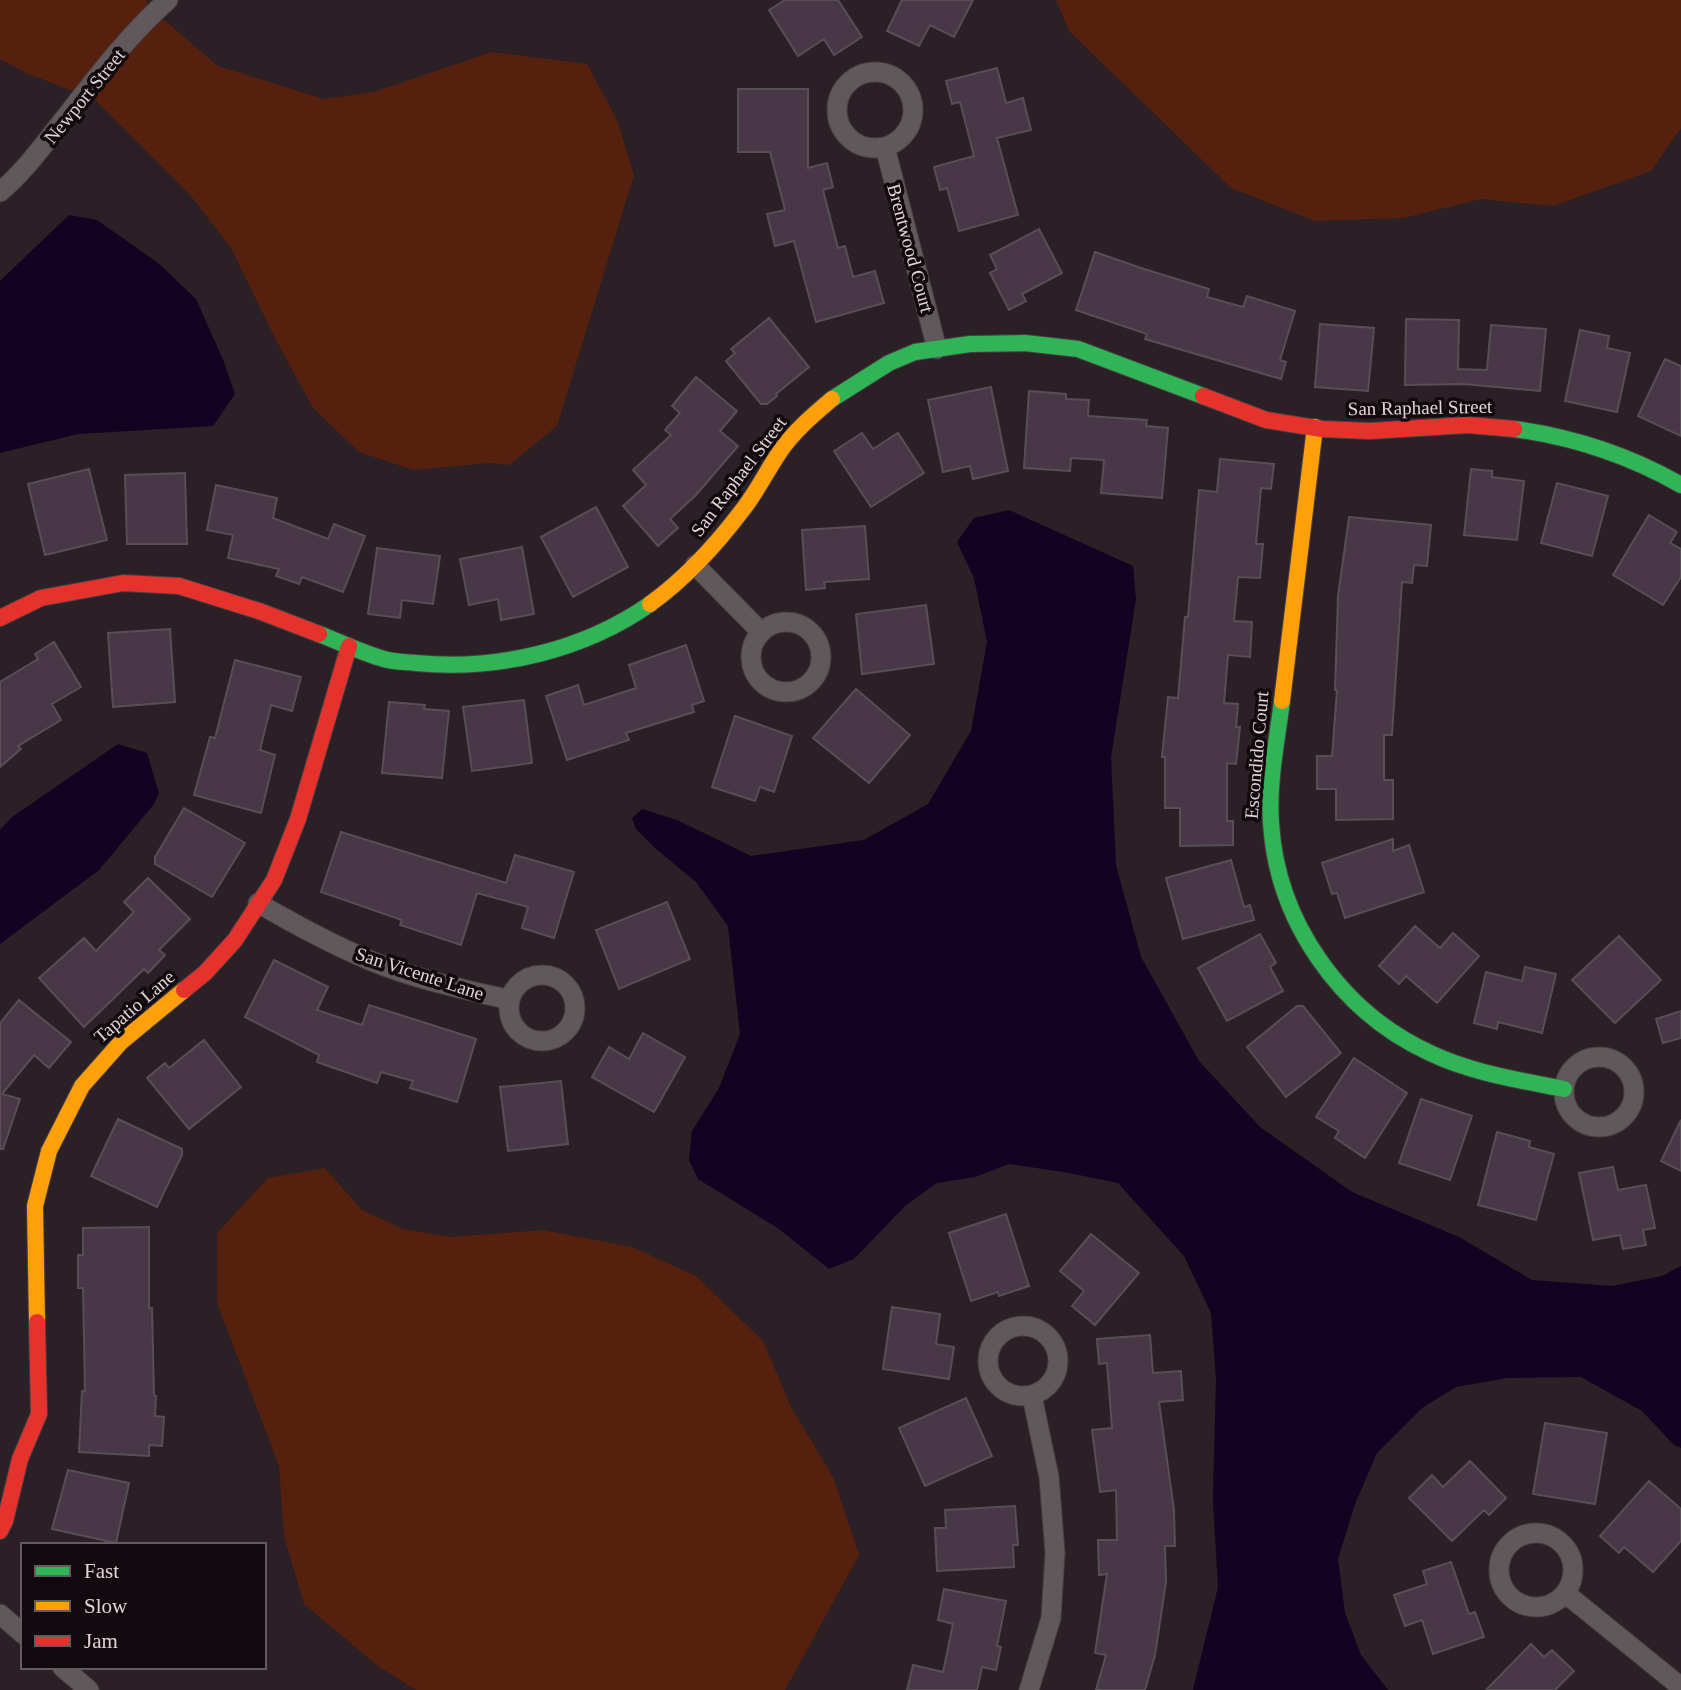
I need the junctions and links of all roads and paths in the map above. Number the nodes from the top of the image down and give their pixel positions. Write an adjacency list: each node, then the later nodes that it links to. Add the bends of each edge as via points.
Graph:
1 (168, 0): 3 (street, Newport Street)
2 (885, 147): 4 (street, Brentwood Court)
3 (0, 192)
4 (937, 349): 5 (street, San Raphael Street, via 1025,343 1078,349 1266,420); 7 (street, San Raphael Street, via 889,363 808,419 780,451 746,506)
5 (1315, 427): 6 (street, San Raphael Street, via 1357,431 1467,424 1509,428 1603,450); 13 (street, Escondido Court, via 1273,775 1270,828 1280,878 1306,939 1327,973 1361,1008 1398,1036 1431,1054)
6 (1681, 485)
7 (695, 565): 9 (street); 10 (street, San Raphael Street, via 676,585 603,632 496,664 386,660)
8 (0, 618): 10 (street, San Raphael Street, via 41,598 82,589 124,583 179,586)
9 (761, 632)
10 (349, 646): 11 (street, Tapatio Lane, via 298,819 274,880)
11 (258, 903): 12 (street, San Vicente Lane, via 370,961); 15 (street, Tapatio Lane, via 235,940 205,973 121,1042 82,1086 49,1151 35,1206 39,1414)
12 (510, 1000)
13 (1564, 1089)
14 (1032, 1396): 24 (street, via 1049,1477 1055,1553 1051,1618)
15 (20, 1460): 16 (street); 17 (street, Tapatio Lane)
16 (0, 1482)
17 (0, 1531)
18 (1565, 1593): 22 (street)
19 (0, 1615): 20 (street)
20 (21, 1632)
21 (64, 1669): 23 (street)
22 (1681, 1687)
23 (89, 1690)
24 (1028, 1690)

